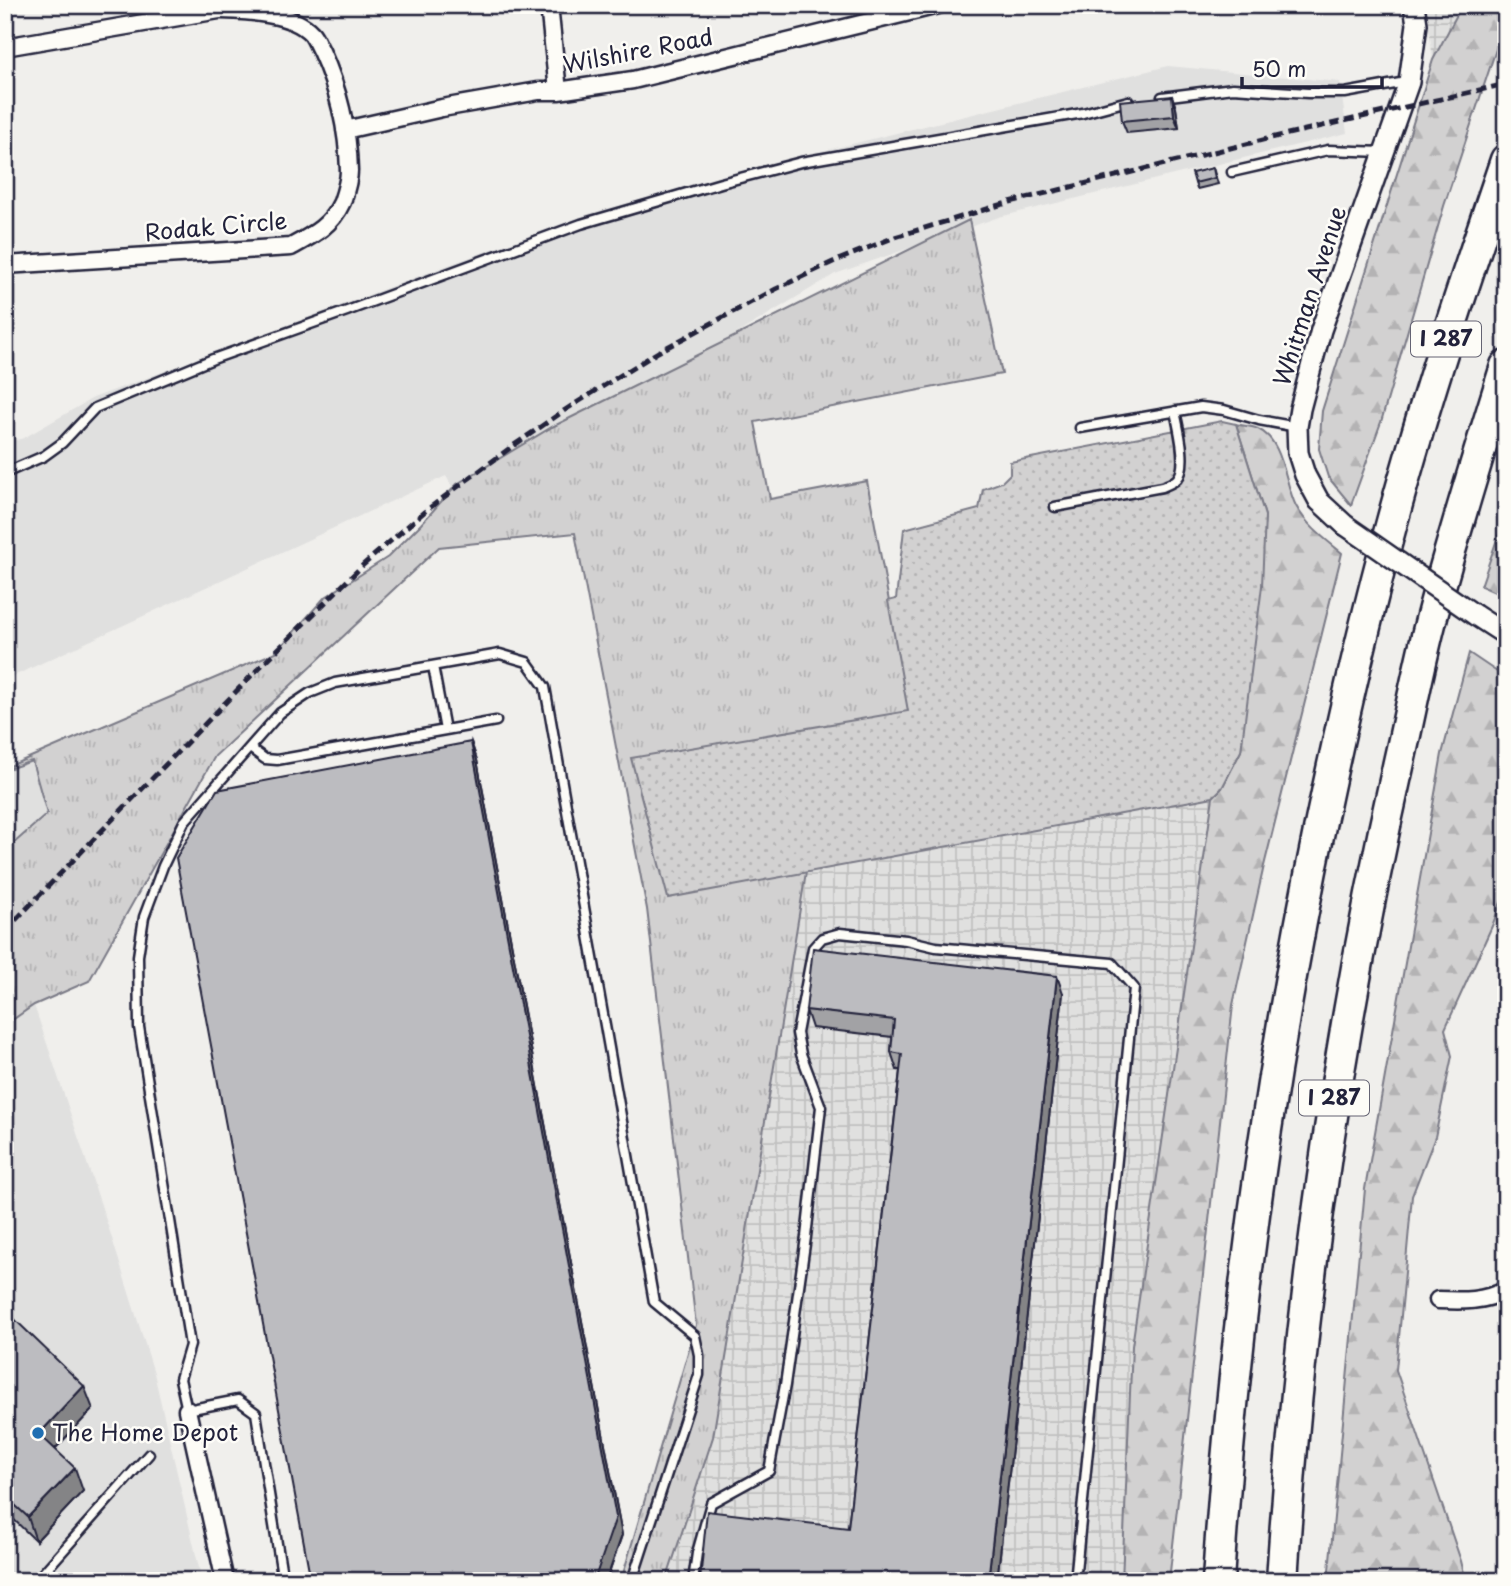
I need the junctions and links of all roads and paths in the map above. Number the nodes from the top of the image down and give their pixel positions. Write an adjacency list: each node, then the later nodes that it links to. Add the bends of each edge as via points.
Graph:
1 (549, 5): 6 (street)
2 (938, 5): 6 (street, Wilshire Road, via 633,80)
3 (1414, 5): 5 (street, Whitman Avenue, via 1417,24)
4 (5, 47): 9 (street, Rodak Circle, via 219,10 270,15 297,23 311,33 331,74)
5 (1409, 82): 7 (lane, via 1345,93 1233,88); 10 (street, Whitman Avenue)
6 (558, 90): 9 (street, Wilshire Road, via 442,108)
7 (1158, 97)
8 (1133, 101): 18 (lane, via 801,162 581,224 213,359 95,408 62,443)
9 (345, 130): 13 (street, Rodak Circle, via 349,174 342,201 317,234 291,247)
10 (1384, 152): 12 (lane, via 1328,150); 16 (street, Whitman Avenue, via 1321,330)
11 (1506, 160): 35 (highway, I 287, via 1392,520 1341,727 1298,935 1256,1195 1225,1473)
12 (1232, 172)
13 (5, 265)
14 (1506, 366): 36 (highway, I 287, via 1431,621 1350,998 1305,1315)
15 (1175, 411): 16 (lane, via 1224,410); 17 (lane); 19 (lane, via 1182,456 1177,480 1162,487)
16 (1297, 427): 20 (street, Whitman Avenue, bridge, via 1298,453 1319,500 1345,525)
17 (1080, 428)
18 (5, 473)
19 (1055, 507)
20 (1506, 635)
21 (433, 666): 23 (lane); 24 (lane, via 335,682 310,693 280,713); 32 (lane, via 500,654 527,662 545,687 654,1302 695,1336 699,1375)
22 (496, 721): 23 (lane)
23 (445, 730): 24 (lane, via 278,760 265,759)
24 (250, 748): 27 (lane, via 184,822 144,917 138,956 139,1027 190,1345 180,1379)
25 (1506, 1290): 26 (street, via 1486,1299)
26 (1438, 1300)
27 (187, 1410): 30 (street); 31 (lane, via 239,1400 256,1413)
28 (149, 1454): 29 (lane)
29 (36, 1581)
30 (225, 1581)
31 (283, 1581)
32 (632, 1581)
33 (693, 1581): 34 (lane, via 711,1503 769,1471 785,1385 821,1107 797,1033 813,948 822,938 840,933 1112,963 1134,988)
34 (1075, 1581)
35 (1218, 1581)
36 (1282, 1581)

